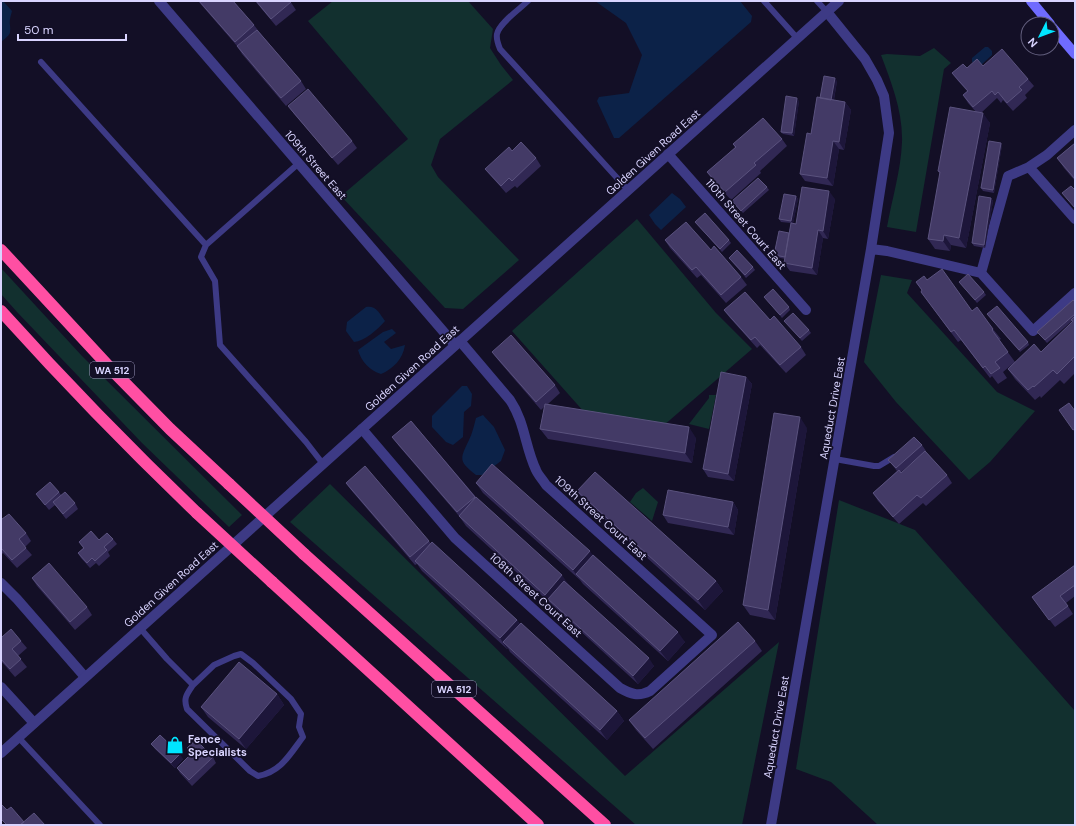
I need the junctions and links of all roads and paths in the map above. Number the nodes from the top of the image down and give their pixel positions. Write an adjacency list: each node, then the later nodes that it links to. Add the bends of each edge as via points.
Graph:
1 (159, 1): 15 (street, 109th Street East)
2 (528, 1): 17 (lane, via 502,24 497,32 496,39 500,49)
3 (764, 1): 10 (lane)
4 (817, 1): 7 (lane)
5 (839, 1): 7 (street, Golden Given Road East)
6 (1031, 1): 8 (main road)
7 (827, 12): 10 (street, Golden Given Road East); 20 (street, Aqueduct Drive East, via 865,59 884,96 889,133 888,148)
8 (1043, 16)
9 (1060, 36): 11 (main road)
10 (797, 38): 14 (street, Golden Given Road East)
11 (1075, 54)
12 (41, 62): 19 (lane)
13 (1075, 130): 16 (street)
14 (668, 154): 17 (street, Golden Given Road East); 24 (street, 110th Street Court East)
15 (298, 164): 19 (lane); 26 (street, 109th Street East)
16 (1029, 167): 18 (street); 22 (street, via 1008,176)
17 (628, 190): 26 (street, Golden Given Road East)
18 (1075, 219)
19 (206, 245): 30 (lane, via 201,257 215,281 220,345)
20 (871, 249): 22 (street); 29 (street, Aqueduct Drive East)
21 (1, 250): 42 (highway, WA 512, bridge, via 170,429 304,554)
22 (981, 273): 23 (street, via 1033,331)
23 (1075, 293)
24 (806, 310)
25 (1, 311): 41 (highway, bridge, via 128,446 197,513)
26 (458, 343): 27 (street, Golden Given Road East); 33 (street, 109th Street Court East, via 516,409 536,470 546,485)
27 (362, 429): 30 (street, Golden Given Road East); 33 (street, 108th Street Court East, via 456,538 620,688 630,694 637,695 650,691)
28 (895, 456): 29 (lane, via 879,466)
29 (835, 459): 43 (street, Aqueduct Drive East)
30 (323, 464): 32 (street, Golden Given Road East)
31 (1, 582): 34 (street)
32 (140, 628): 34 (street, Golden Given Road East); 35 (lane)
33 (712, 635)
34 (85, 677): 37 (street, Golden Given Road East)
35 (193, 685): 35 (lane, via 185,697 186,709 258,776 273,772 285,761 302,737 299,727 301,714 291,699 241,654 214,665)
36 (1, 687): 37 (street)
37 (34, 723): 38 (street, Golden Given Road East)
38 (18, 737): 39 (street, Golden Given Road East); 40 (lane)
39 (1, 753)
40 (100, 825)
41 (538, 825)
42 (605, 825)
43 (771, 825)

